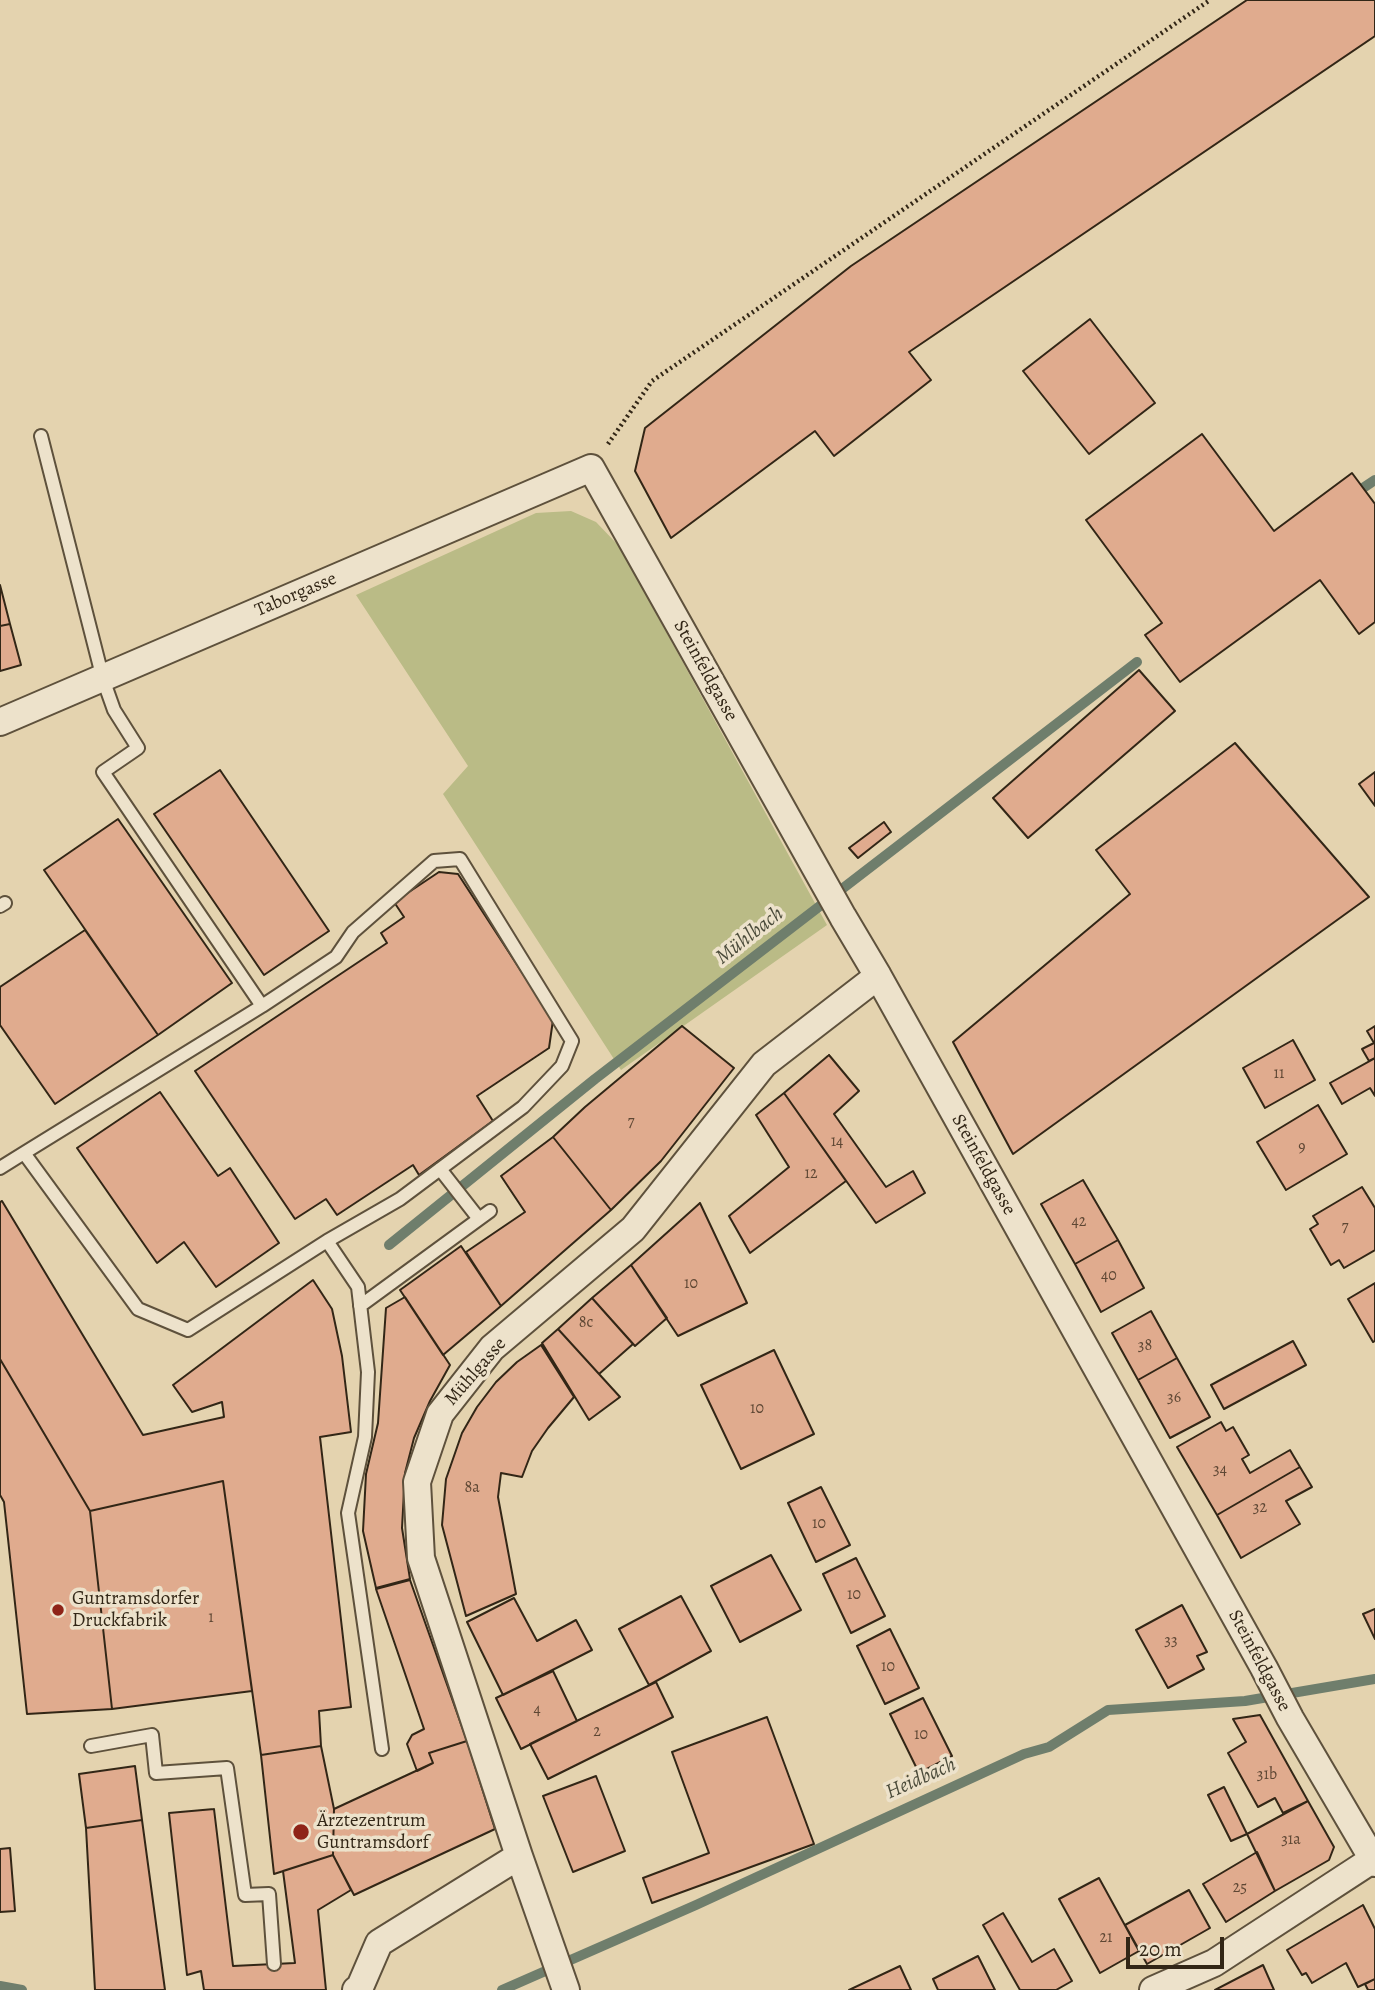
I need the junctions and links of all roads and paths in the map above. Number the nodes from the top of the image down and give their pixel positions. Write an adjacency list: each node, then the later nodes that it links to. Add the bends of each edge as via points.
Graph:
1 (1210, 0): 3 (path, via 652,381)
2 (41, 436): 4 (lane)
3 (591, 468): 4 (street, Taborgasse); 6 (street, Steinfeldgasse)
4 (103, 679): 5 (street, Taborgasse); 7 (lane, via 114,710 138,748 103,772)
5 (0, 722)
6 (878, 976): 17 (street, Steinfeldgasse, via 1290,1718); 18 (street, Mühlgasse, via 764,1064 633,1228 492,1348 440,1413 417,1482 421,1558)
7 (262, 1006): 8 (lane); 10 (lane, via 336,957 354,932 434,861 460,859 572,1041 562,1066 523,1107)
8 (24, 1153): 9 (lane); 13 (lane, via 138,1308 188,1330)
9 (1, 1165)
10 (440, 1169): 12 (lane); 13 (lane, via 400,1199)
11 (490, 1211): 12 (lane)
12 (479, 1220): 14 (lane)
13 (327, 1241): 14 (lane, via 358,1287)
14 (360, 1306): 16 (lane, via 368,1372 365,1437 348,1513)
15 (91, 1746): 19 (lane, via 152,1735 156,1773 227,1768 245,1895 269,1894)
16 (382, 1749)
17 (1374, 1860): 22 (street, via 1213,1963)
18 (508, 1863): 20 (street, Mühlgasse); 21 (street, via 379,1943)
19 (274, 1964)
20 (564, 1986)
21 (356, 1990)
22 (1153, 1990)

